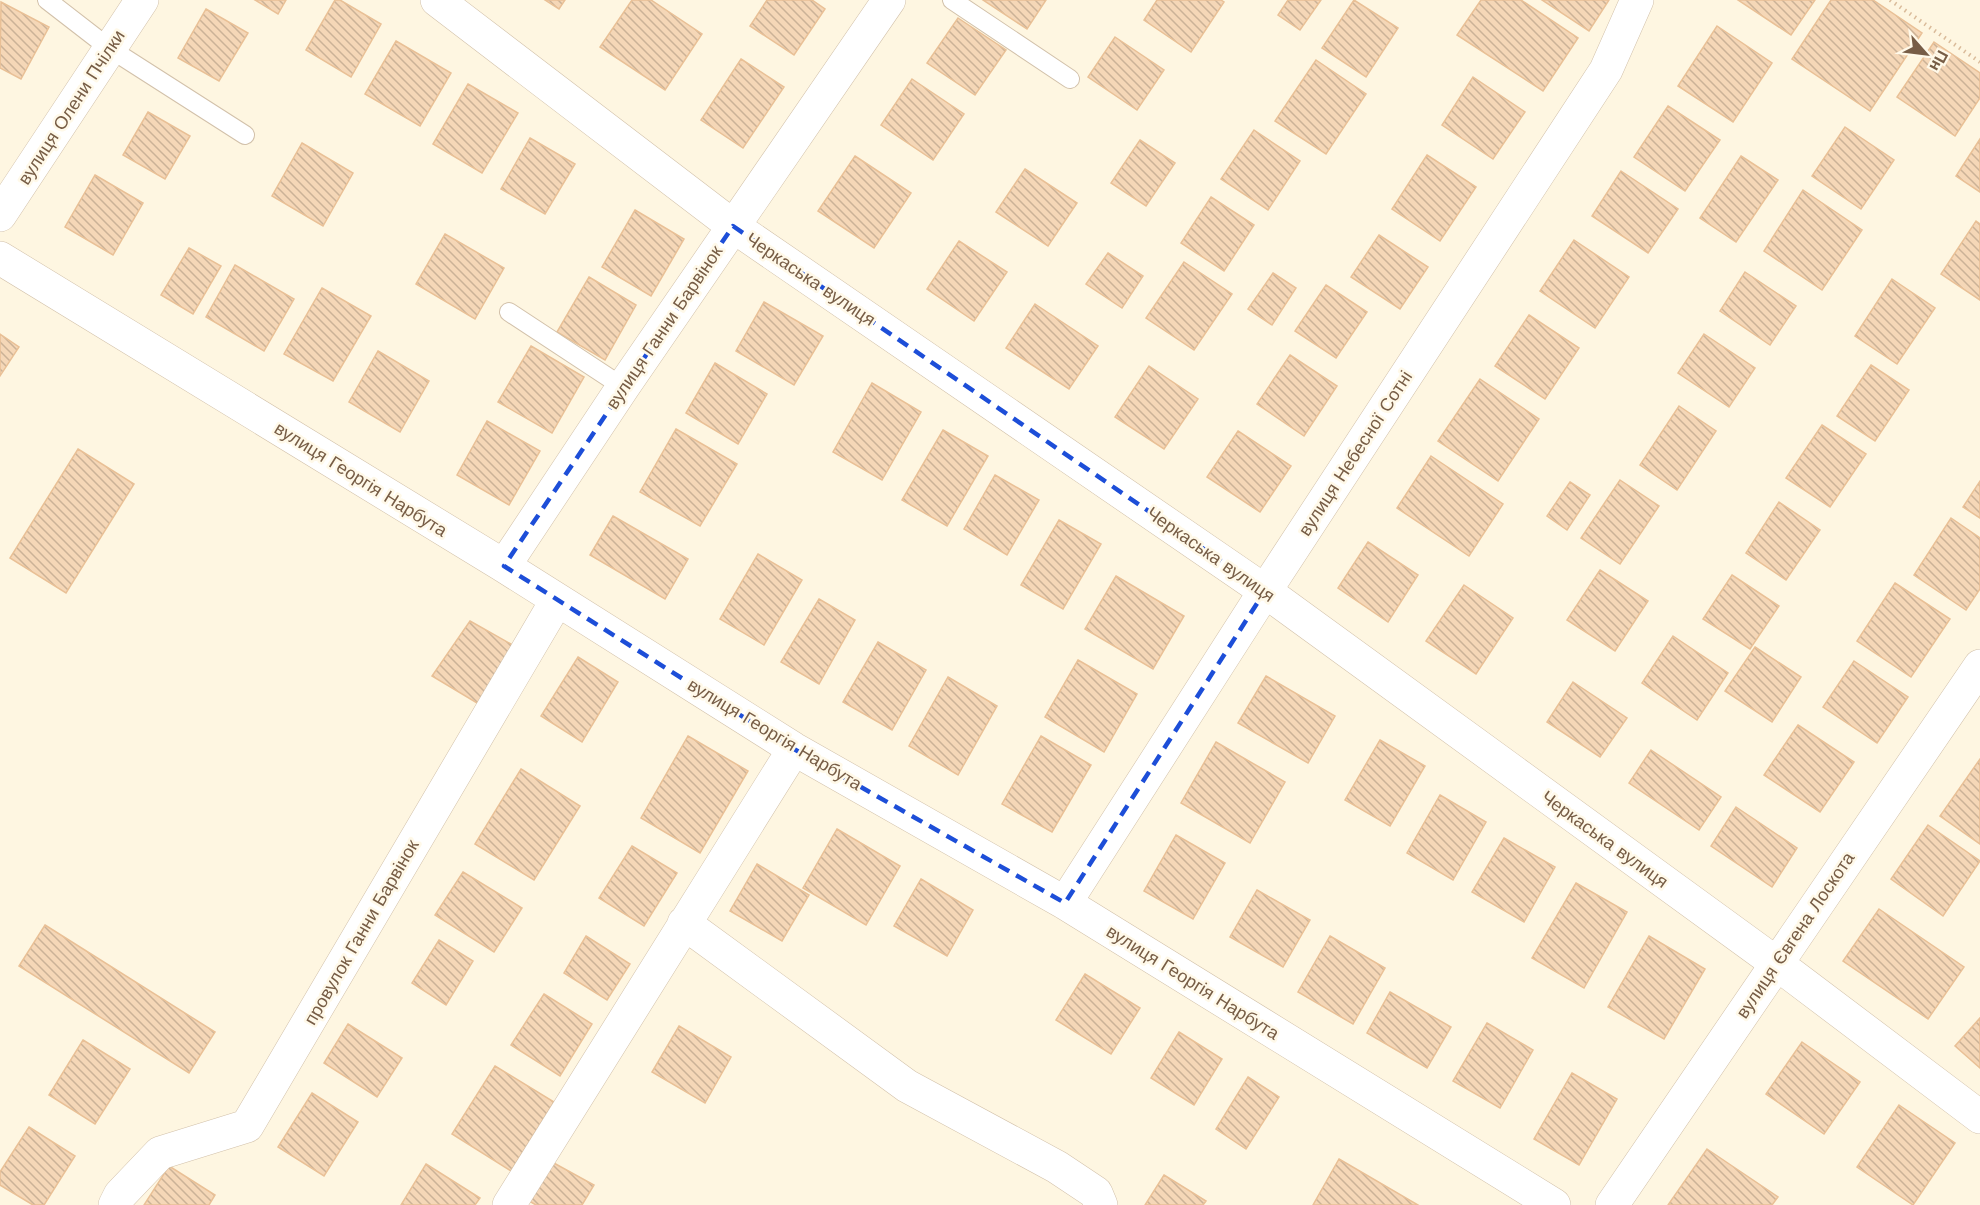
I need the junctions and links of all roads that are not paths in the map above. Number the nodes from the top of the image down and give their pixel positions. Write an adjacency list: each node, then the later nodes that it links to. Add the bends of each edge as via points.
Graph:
1 (47, 0): 7 (lane)
2 (142, 0): 7 (street, вулиця Олени Пчілки)
3 (436, 0): 11 (street, Черкаська вулиця)
4 (889, 0): 11 (street, вулиця Ганни Барвінок)
5 (952, 0): 8 (lane)
6 (1637, 0): 16 (street, вулиця Небесної Сотні, via 1606,70)
7 (109, 48): 9 (lane); 10 (street, вулиця Олени Пчілки)
8 (1070, 79)
9 (245, 135)
10 (0, 215)
11 (733, 225): 14 (street, вулиця Ганни Барвінок); 16 (street, Черкаська вулиця)
12 (0, 258): 15 (street, вулиця Георгія Нарбута)
13 (508, 312): 14 (lane)
14 (623, 387): 15 (street, вулиця Ганни Барвінок)
15 (504, 566): 17 (street, вулиця Георгія Нарбута)
16 (1265, 591): 20 (street, вулиця Небесної Сотні); 22 (street, Черкаська вулиця)
17 (556, 600): 19 (street, вулиця Георгія Нарбута); 24 (street, провулок Ганни Барвінок, via 247,1125 160,1153)
18 (1980, 666): 22 (street, вулиця Євгена Лоскота)
19 (795, 749): 20 (street, вулиця Георгія Нарбута); 21 (street)
20 (1065, 903): 27 (street, вулиця Георгія Нарбута)
21 (684, 923): 25 (street); 26 (street, via 907,1086 1057,1167 1096,1193)
22 (1776, 963): 23 (street, Черкаська вулиця); 28 (street, вулиця Євгена Лоскота)
23 (1980, 1117)
24 (115, 1205)
25 (509, 1205)
26 (1101, 1205)
27 (1554, 1205)
28 (1612, 1205)

